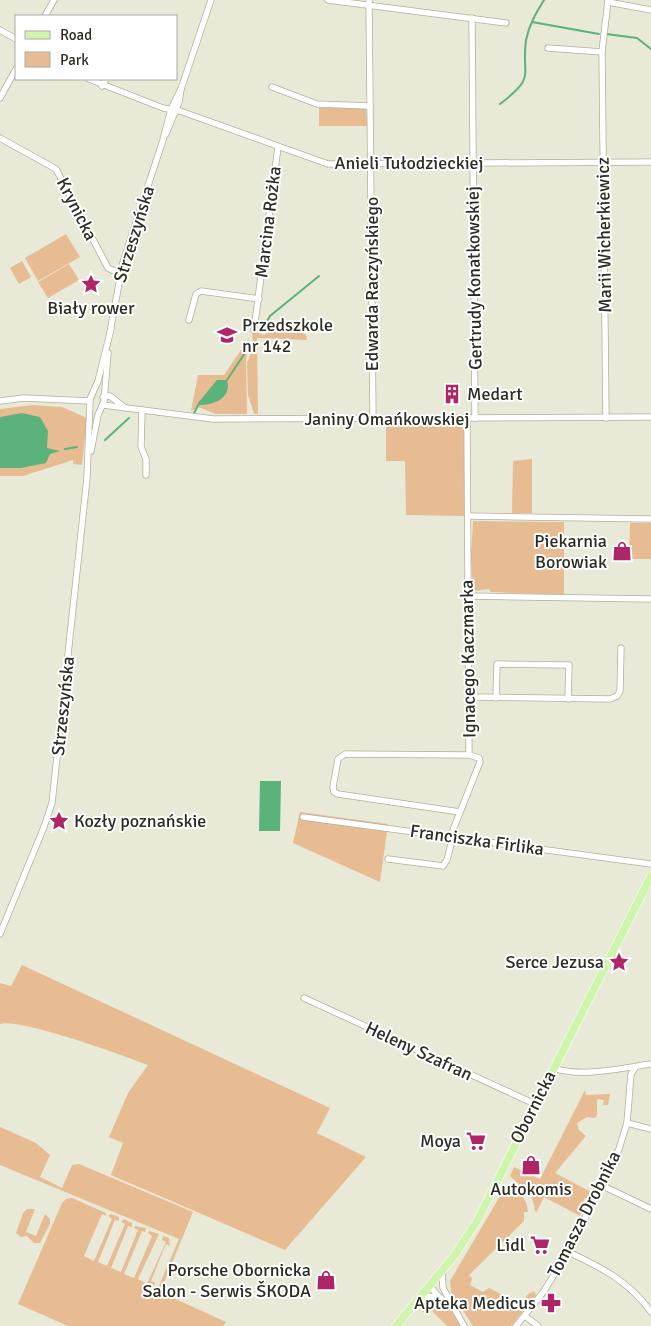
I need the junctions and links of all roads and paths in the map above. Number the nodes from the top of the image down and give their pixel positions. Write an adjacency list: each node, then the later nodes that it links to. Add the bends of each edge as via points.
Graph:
1 (54, 0): 7 (street)
2 (211, 0): 21 (street, Strzeszyńska)
3 (328, 0): 5 (street)
4 (608, 1): 6 (street); 13 (street, Marii Wicherkiewicz)
5 (369, 2): 8 (street); 20 (street, Edwarda Raczyńskiego)
6 (651, 10)
7 (46, 15)
8 (472, 18): 9 (street); 26 (street, Gertrudy Konatkowskiej)
9 (506, 23)
10 (0, 30): 11 (street)
11 (15, 38)
12 (548, 48): 13 (street)
13 (602, 52): 24 (street, Marii Wicherkiewicz)
14 (15, 71): 19 (street)
15 (91, 80): 17 (street, Anieli Tułodzieckiej)
16 (105, 80): 17 (street)
17 (102, 86): 21 (street, Anieli Tułodzieckiej)
18 (272, 87): 20 (street, via 317,104)
19 (0, 98)
20 (370, 106): 27 (street, Edwarda Raczyńskiego)
21 (174, 110): 23 (street, Anieli Tułodzieckiej); 28 (street, Strzeszyńska)
22 (0, 138): 28 (street, Krynicka, via 54,166 108,268)
23 (278, 147): 27 (street, Anieli Tułodzieckiej, via 328,164); 29 (street, Marcina Rożka)
24 (603, 162): 25 (street, Anieli Tułodzieckiej); 26 (street, Anieli Tułodzieckiej); 43 (street, Marii Wicherkiewicz)
25 (651, 162)
26 (473, 163): 27 (street, Anieli Tułodzieckiej); 42 (street, Gertrudy Konatkowskiej)
27 (371, 164): 44 (street, Edwarda Raczyńskiego)
28 (120, 274): 31 (street, Strzeszyńska)
29 (258, 298): 30 (street, Marcina Rożka, via 201,291 196,294); 32 (street, Marcina Rożka)
30 (189, 320)
31 (110, 328): 33 (street, Strzeszyńska); 34 (street, Strzeszyńska)
32 (254, 330)
33 (93, 394): 34 (street, via 99,393); 36 (street)
34 (103, 397): 37 (street); 38 (street, Janiny Omańkowskiej, via 110,396)
35 (0, 401): 36 (street, via 24,398)
36 (90, 402): 37 (street, via 95,408); 45 (street, Strzeszyńska)
37 (102, 406): 38 (street, Janiny Omańkowskiej); 45 (street, Strzeszyńska)
38 (124, 407): 39 (street, Janiny Omańkowskiej)
39 (142, 410): 44 (street, Janiny Omańkowskiej, via 213,419); 46 (street, via 141,447 146,459)
40 (651, 417): 43 (street, Janiny Omańkowskiej)
41 (467, 418): 42 (street, Janiny Omańkowskiej); 44 (street, Janiny Omańkowskiej); 47 (street, Ignacego Kaczmarka)
42 (475, 418): 43 (street, Janiny Omańkowskiej)
43 (606, 418)
44 (373, 419)
45 (88, 468): 63 (street, Strzeszyńska, via 52,803)
46 (146, 475)
47 (468, 516): 48 (street); 49 (street, Ignacego Kaczmarka)
48 (651, 520)
49 (467, 596): 50 (street); 52 (street, Ignacego Kaczmarka)
50 (651, 599)
51 (621, 648): 54 (street, via 620,691 617,696 610,699)
52 (469, 697): 53 (street); 55 (street, Ignacego Kaczmarka)
53 (496, 698): 54 (street); 54 (street, via 497,664 569,665)
54 (568, 699)
55 (469, 755): 56 (street, Franciszka Firlika, via 479,758 480,762); 56 (street, Ignacego Kaczmarka, via 345,754 338,758 333,787 338,794)
56 (460, 812): 58 (street, Franciszka Firlika)
57 (303, 817): 61 (street, Franciszka Firlika)
58 (453, 830)
59 (450, 844): 60 (street, Franciszka Firlika, via 443,866)
60 (388, 859)
61 (651, 864)
62 (650, 882): 66 (main road, Obornicka)
63 (0, 934)
64 (304, 998): 68 (street, Heleny Szafran)
65 (651, 1064): 67 (street)
66 (553, 1068): 67 (street, via 567,1073); 68 (main road, Obornicka)
67 (635, 1068): 69 (street, Tomasza Drobnika, via 631,1074)
68 (535, 1104): 74 (main road, Obornicka, via 477,1221)
69 (627, 1123): 70 (street); 71 (street, Tomasza Drobnika, via 619,1149)
70 (651, 1129)
71 (601, 1185): 72 (street); 73 (street, Tomasza Drobnika)
72 (651, 1209)
73 (568, 1252): 80 (street, via 612,1274 634,1291); 81 (street, Tomasza Drobnika)
74 (442, 1272): 75 (main road, Obornicka); 76 (street)
75 (430, 1286): 76 (street); 77 (street); 78 (main road, Obornicka)
76 (443, 1288): 79 (street)
77 (438, 1296): 78 (street); 79 (street)
78 (420, 1297): 82 (main road, Obornicka)
79 (451, 1305): 83 (street)
80 (651, 1312)
81 (525, 1316): 84 (street, Tomasza Drobnika); 85 (street)
82 (396, 1326)
83 (464, 1326)
84 (516, 1326)
85 (538, 1326)

